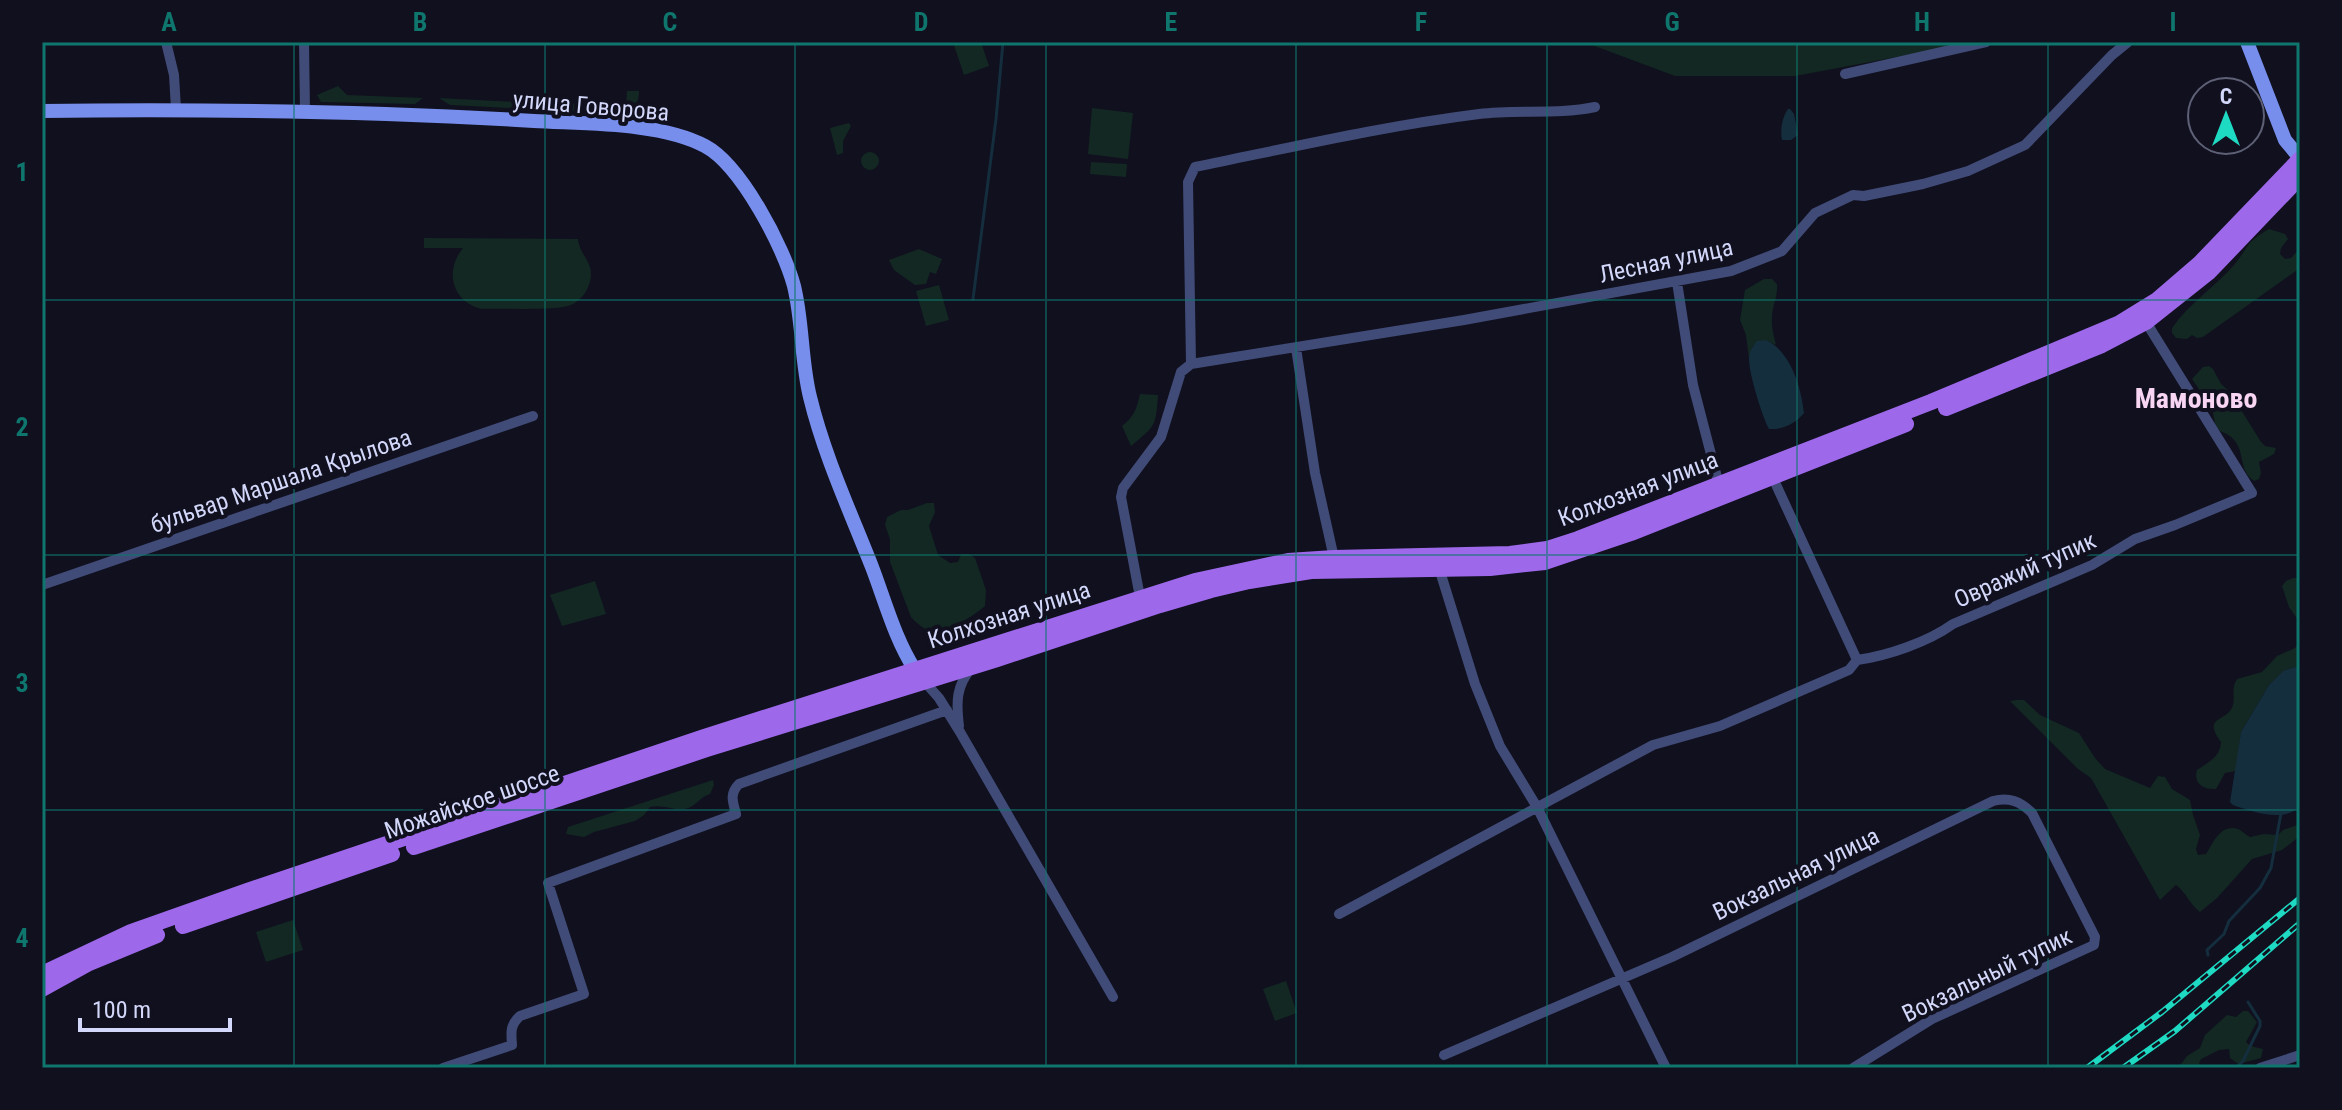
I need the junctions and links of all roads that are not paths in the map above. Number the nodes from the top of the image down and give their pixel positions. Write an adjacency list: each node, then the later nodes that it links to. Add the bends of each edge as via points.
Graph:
1 (166, 42): 8 (street)
2 (304, 42): 10 (street)
3 (1986, 42): 6 (street)
4 (2128, 42): 13 (street, Лесная улица, via 2025,145 1968,171 1853,195 1815,213 1782,251 1731,271)
5 (2247, 42): 11 (main road, via 2280,130)
6 (1845, 74)
7 (1595, 107): 16 (street, via 1405,124 1195,167 1188,182)
8 (176, 109): 9 (main road, улица Говорова); 10 (main road, улица Говорова)
9 (42, 111)
10 (305, 111): 26 (main road, улица Говорова, via 648,130 686,138 716,153 762,214 783,256 794,286 807,384 819,427 899,637)
11 (2300, 159): 19 (main road, Колхозная улица, via 2200,263 2157,300 2118,324)
12 (2300, 177): 14 (main road, Колхозная улица, via 2209,272)
13 (1677, 282): 15 (street, Лесная улица); 19 (street, via 1693,385)
14 (2146, 322): 18 (main road, Колхозная улица, via 2035,373); 24 (street, Овражий тупик, via 2252,493 2135,539 2092,565 1943,631 1879,657)
15 (1296, 348): 16 (street, Лесная улица); 20 (street)
16 (1191, 364): 23 (street, via 1181,372 1161,437 1121,497)
17 (533, 416): 22 (street, бульвар Маршала Крылова)
18 (1772, 476): 21 (main road, Колхозная улица, via 1545,562); 24 (street)
19 (1719, 485): 20 (main road, Колхозная улица, via 1527,553)
20 (1334, 558): 23 (main road, Колхозная улица, via 1246,568)
21 (1439, 568): 25 (main road, Колхозная улица, via 1311,571 1249,581); 29 (street, via 1495,733)
22 (42, 585)
23 (1140, 597): 26 (main road, Колхозная улица)
24 (1857, 660): 29 (street, Овражий тупик, via 1849,670 1720,726 1653,745)
25 (974, 666): 26 (main road, Колхозная улица); 28 (street, via 957,693)
26 (920, 676): 27 (street); 32 (main road, Можайское шоссе, via 704,737 233,896 131,932); 34 (main road, Можайское шоссе, via 236,907 122,948)
27 (947, 710): 28 (street); 38 (street, via 739,784 732,798 736,814 548,883 584,994 520,1016 510,1031 512,1045)
28 (960, 732): 35 (street)
29 (1537, 807): 30 (street, Овражий тупик); 33 (street)
30 (1339, 914)
31 (2096, 941): 33 (street, Вокзальная улица, via 2032,813 2015,800 2003,799); 40 (street, Вокзальный тупик, via 1932,1019)
32 (42, 974)
33 (1623, 979): 36 (street, Вокзальная улица); 39 (street)
34 (42, 989)
35 (1113, 997)
36 (1444, 1055)
37 (2300, 1055): 41 (street)
38 (443, 1068)
39 (1666, 1068)
40 (1853, 1068)
41 (2260, 1068)

